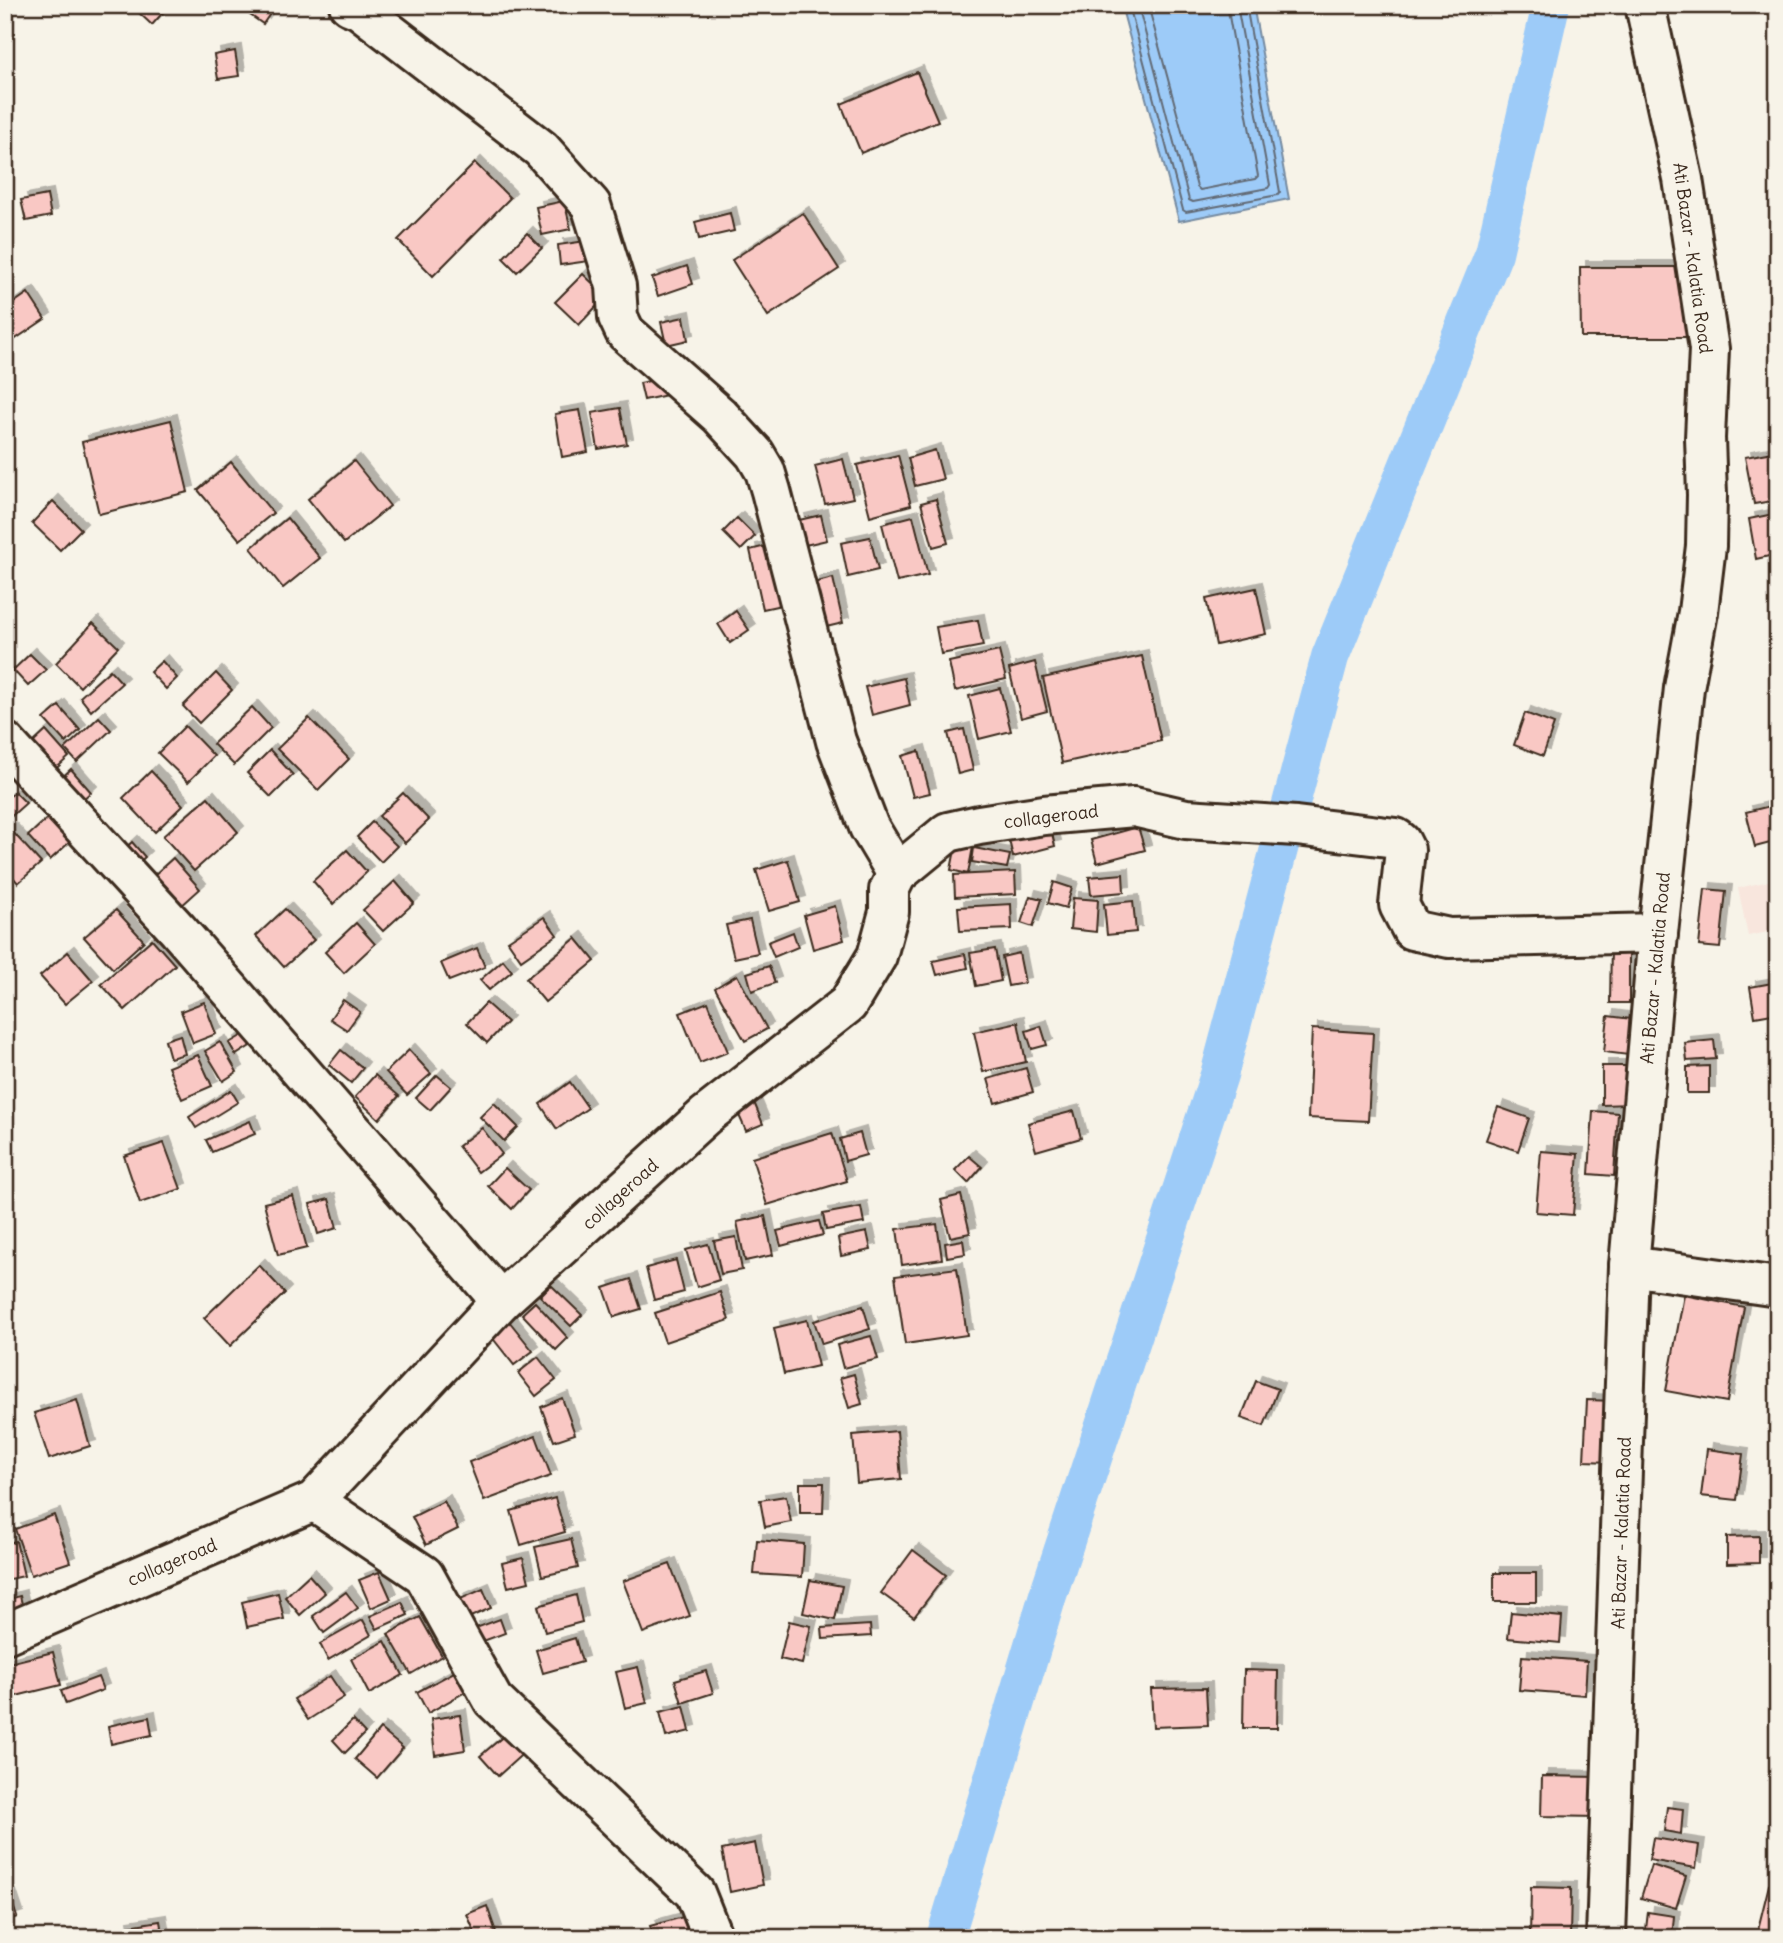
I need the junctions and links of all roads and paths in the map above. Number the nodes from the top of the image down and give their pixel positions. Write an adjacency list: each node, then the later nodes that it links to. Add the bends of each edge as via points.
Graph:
1 (349, 5): 4 (street, via 541,149 591,205 625,332 720,416 755,454 771,491 836,741 869,827)
2 (1644, 5): 5 (street, Ati Bazar - Kalatia Road, via 1683,179 1709,349 1706,547 1684,688)
3 (5, 742): 8 (street, via 187,941)
4 (897, 874): 5 (street, collageroad, via 948,832 1068,812 1134,807 1177,818 1396,838 1405,850 1399,905 1412,930 1427,935); 8 (street, collageroad, via 889,890 889,912 877,956 848,1003 705,1116)
5 (1658, 933): 6 (street, Ati Bazar - Kalatia Road)
6 (1629, 1266): 7 (street); 12 (street, Ati Bazar - Kalatia Road)
7 (1778, 1287)
8 (501, 1301): 9 (street, collageroad)
9 (314, 1501): 10 (street, collageroad); 11 (street, via 424,1575 493,1700 695,1894)
10 (5, 1634)
11 (713, 1938)
12 (1606, 1938)

